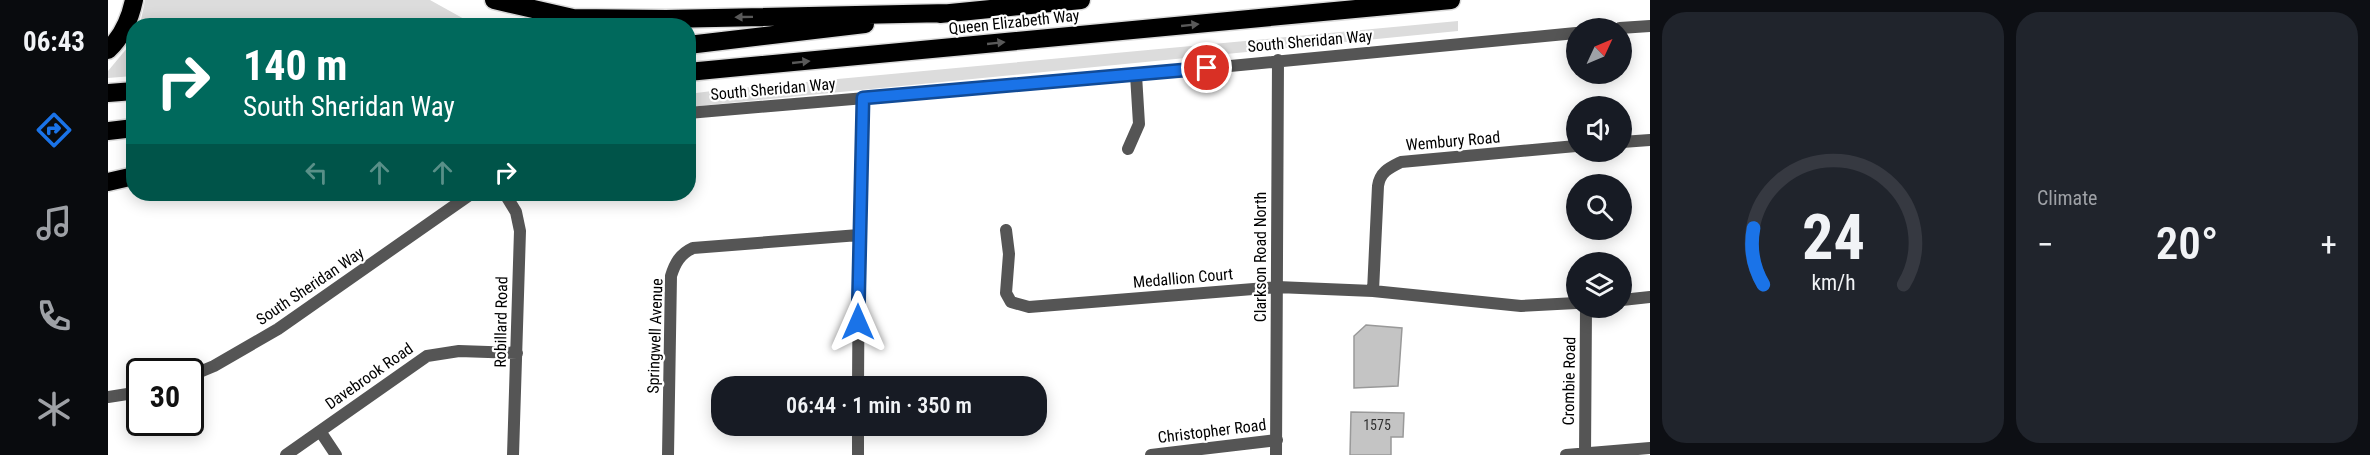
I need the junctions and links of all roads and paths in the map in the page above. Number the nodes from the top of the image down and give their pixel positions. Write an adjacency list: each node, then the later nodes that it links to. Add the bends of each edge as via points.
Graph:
1 (134, 0): 6 (highway)
2 (494, 0): 7 (highway, one-way to 2)
3 (1081, 0): 5 (highway, Queen Elizabeth Way)
4 (1451, 0): 16 (highway, Queen Elizabeth Way, one-way to 4)
5 (950, 13): 8 (highway, one-way to 8); 13 (highway, Queen Elizabeth Way)
6 (130, 18)
7 (573, 18)
8 (696, 18)
9 (126, 25): 14 (highway)
10 (1650, 26): 11 (street)
11 (1632, 27)
12 (1566, 34): 15 (street, South Sheridan Way)
13 (696, 44)
14 (108, 50)
15 (1278, 60): 18 (street, South Sheridan Way); 36 (street, Clarkson Road North)
16 (743, 68): 17 (highway, Queen Elizabeth Way); 19 (highway)
17 (696, 71)
18 (1136, 75): 22 (street, South Sheridan Way); 29 (street, via 1138,124)
19 (696, 82)
20 (126, 92): 21 (highway)
21 (108, 93)
22 (863, 98): 23 (street, South Sheridan Way); 35 (street)
23 (696, 112)
24 (126, 130): 25 (highway)
25 (108, 131)
26 (1650, 140): 27 (street)
27 (1632, 141)
28 (1566, 147): 37 (street, Wembury Road, via 1401,162 1387,169 1378,186)
29 (1128, 149)
30 (126, 178): 31 (highway)
31 (108, 182)
32 (461, 201): 43 (street, South Sheridan Way, via 269,334)
33 (509, 201): 42 (street, Robillard Road, via 520,231)
34 (1006, 230): 36 (street, Medallion Court, via 1006,293 1019,306)
35 (859, 236): 44 (street); 56 (street, Springwell Avenue, via 693,248 680,257 671,276)
36 (1277, 287): 37 (street, Medallion Court); 49 (street, Clarkson Road North)
37 (1373, 291): 40 (street, Medallion Court, via 1521,306)
38 (1650, 297): 39 (street)
39 (1632, 299)
40 (1566, 304)
41 (1586, 318): 52 (street, Crombie Road)
42 (517, 353): 47 (street, Davebrook Road, via 459,351 427,356); 55 (street, Robillard Road)
43 (204, 370)
44 (858, 376)
45 (126, 394): 46 (street)
46 (108, 397)
47 (320, 431): 53 (street, Davebrook Road); 54 (street)
48 (858, 436): 57 (street)
49 (1276, 440): 51 (street, Christopher Road); 59 (street, Clarkson Road North)
50 (1650, 448): 52 (street)
51 (1179, 453): 58 (street, Christopher Road)
52 (1585, 454): 60 (street)
53 (286, 455)
54 (336, 455)
55 (513, 455)
56 (668, 455)
57 (858, 455)
58 (1151, 455)
59 (1276, 455)
60 (1566, 455)

